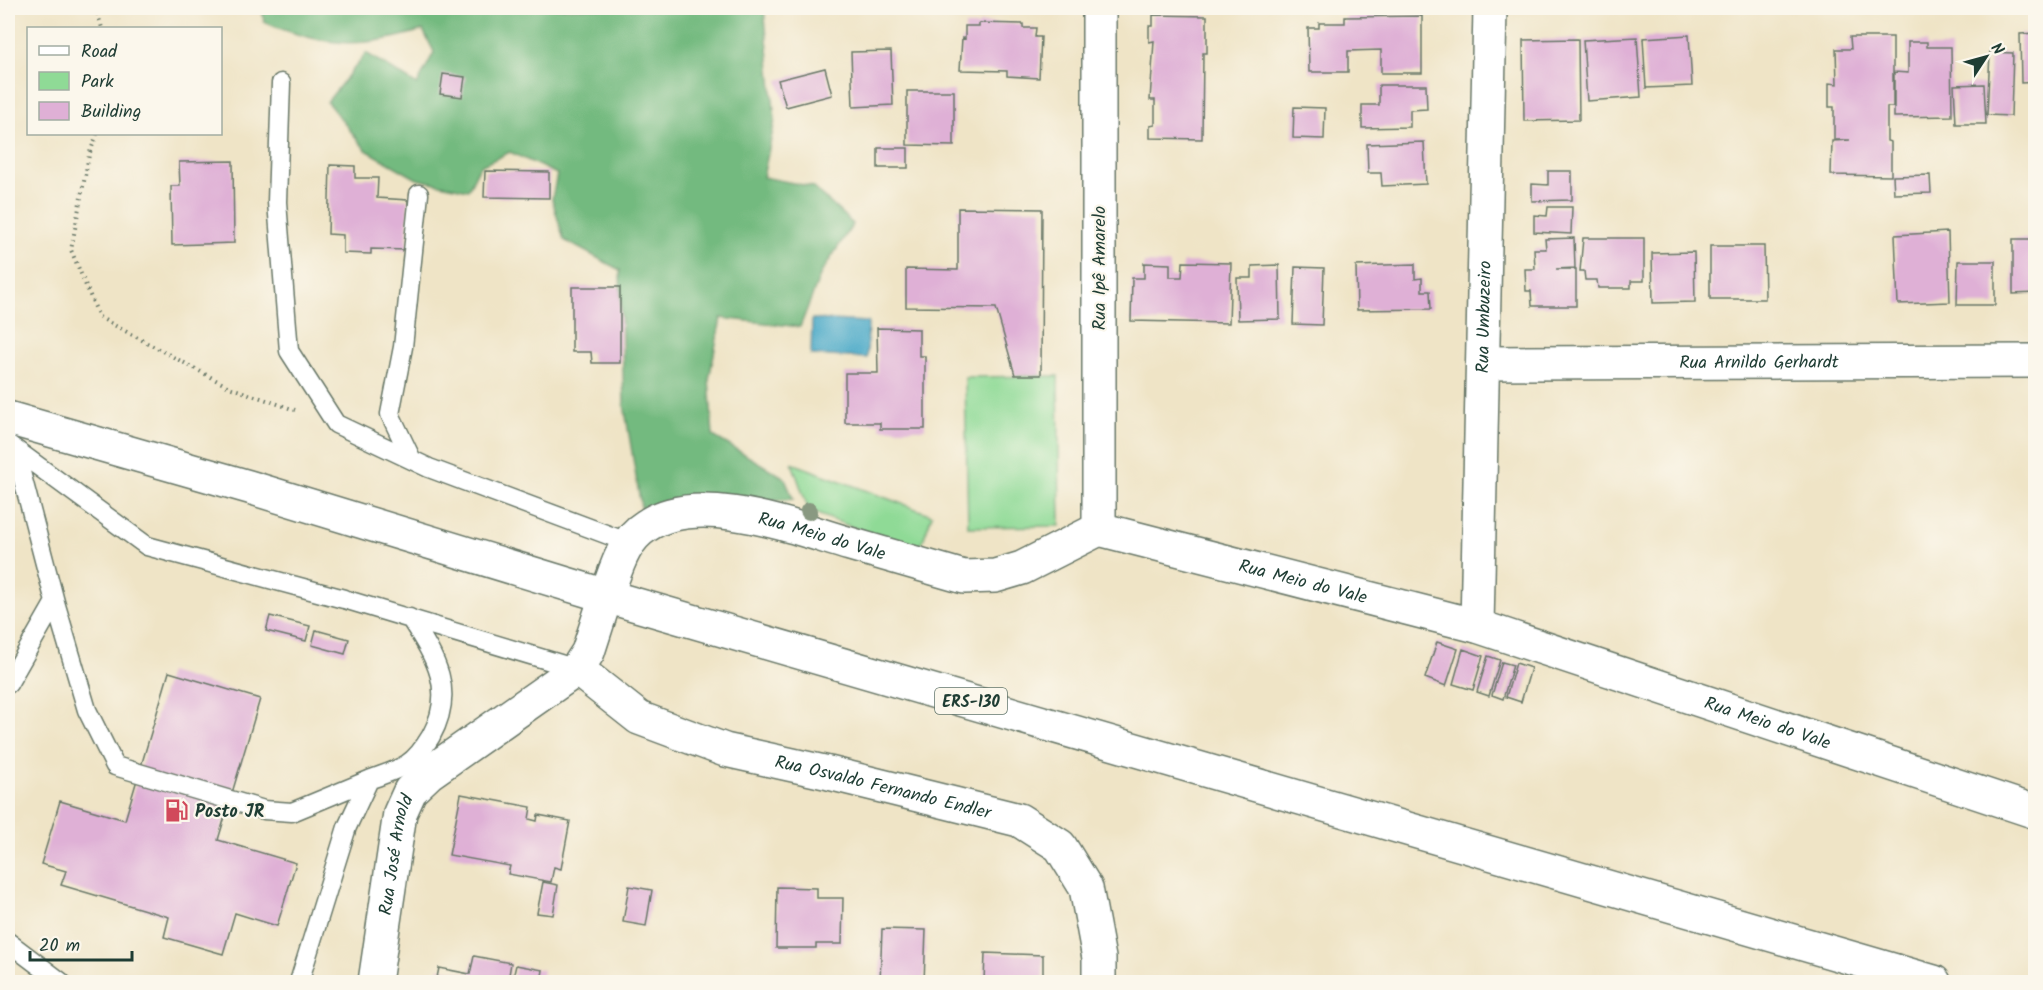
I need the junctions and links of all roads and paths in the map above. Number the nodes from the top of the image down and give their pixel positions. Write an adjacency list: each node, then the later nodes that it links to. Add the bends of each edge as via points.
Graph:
1 (96, 8): 4 (path)
2 (1100, 8): 13 (street, Rua Ipê Amarelo)
3 (1490, 8): 9 (street, Rua Umbuzeiro)
4 (102, 27)
5 (281, 83): 10 (lane, via 277,202 289,351)
6 (97, 135): 10 (path, via 89,155 71,250 99,317 229,387)
7 (419, 194): 12 (lane, via 403,347 390,414)
8 (2036, 361): 9 (street, Rua Arnildo Gerhardt)
9 (1484, 363): 18 (street, Rua Umbuzeiro)
10 (336, 424): 12 (lane)
11 (10, 437): 15 (street, ERS-130, via 237,484); 16 (lane); 17 (lane, via 147,546)
12 (412, 460): 14 (lane)
13 (1099, 529): 14 (street, Rua Meio do Vale, via 1022,568 995,576 964,577 757,517 698,512 667,516 646,525); 18 (street, Rua Meio do Vale)
14 (627, 542): 15 (street, Rua Meio do Vale)
15 (606, 596): 19 (street, Rua Meio do Vale, via 588,652); 28 (street, ERS-130)
16 (55, 602): 20 (lane); 21 (lane, via 87,710 115,766 264,810 292,812)
17 (410, 618): 19 (lane); 21 (lane, via 433,654 444,690 440,718 425,747 408,764)
18 (1478, 626): 22 (street, Rua Meio do Vale)
19 (577, 669): 26 (street, Rua José Arnold, via 429,773 410,791 400,813); 27 (street, Rua Osvaldo Fernando Endler, via 639,718 725,750 1019,820 1060,846 1086,888 1099,958)
20 (8, 684)
21 (369, 780): 25 (lane, via 347,827)
22 (2036, 812)
23 (8, 942): 24 (lane)
24 (61, 982)
25 (299, 982)
26 (375, 982)
27 (1099, 982)
28 (1935, 982)

